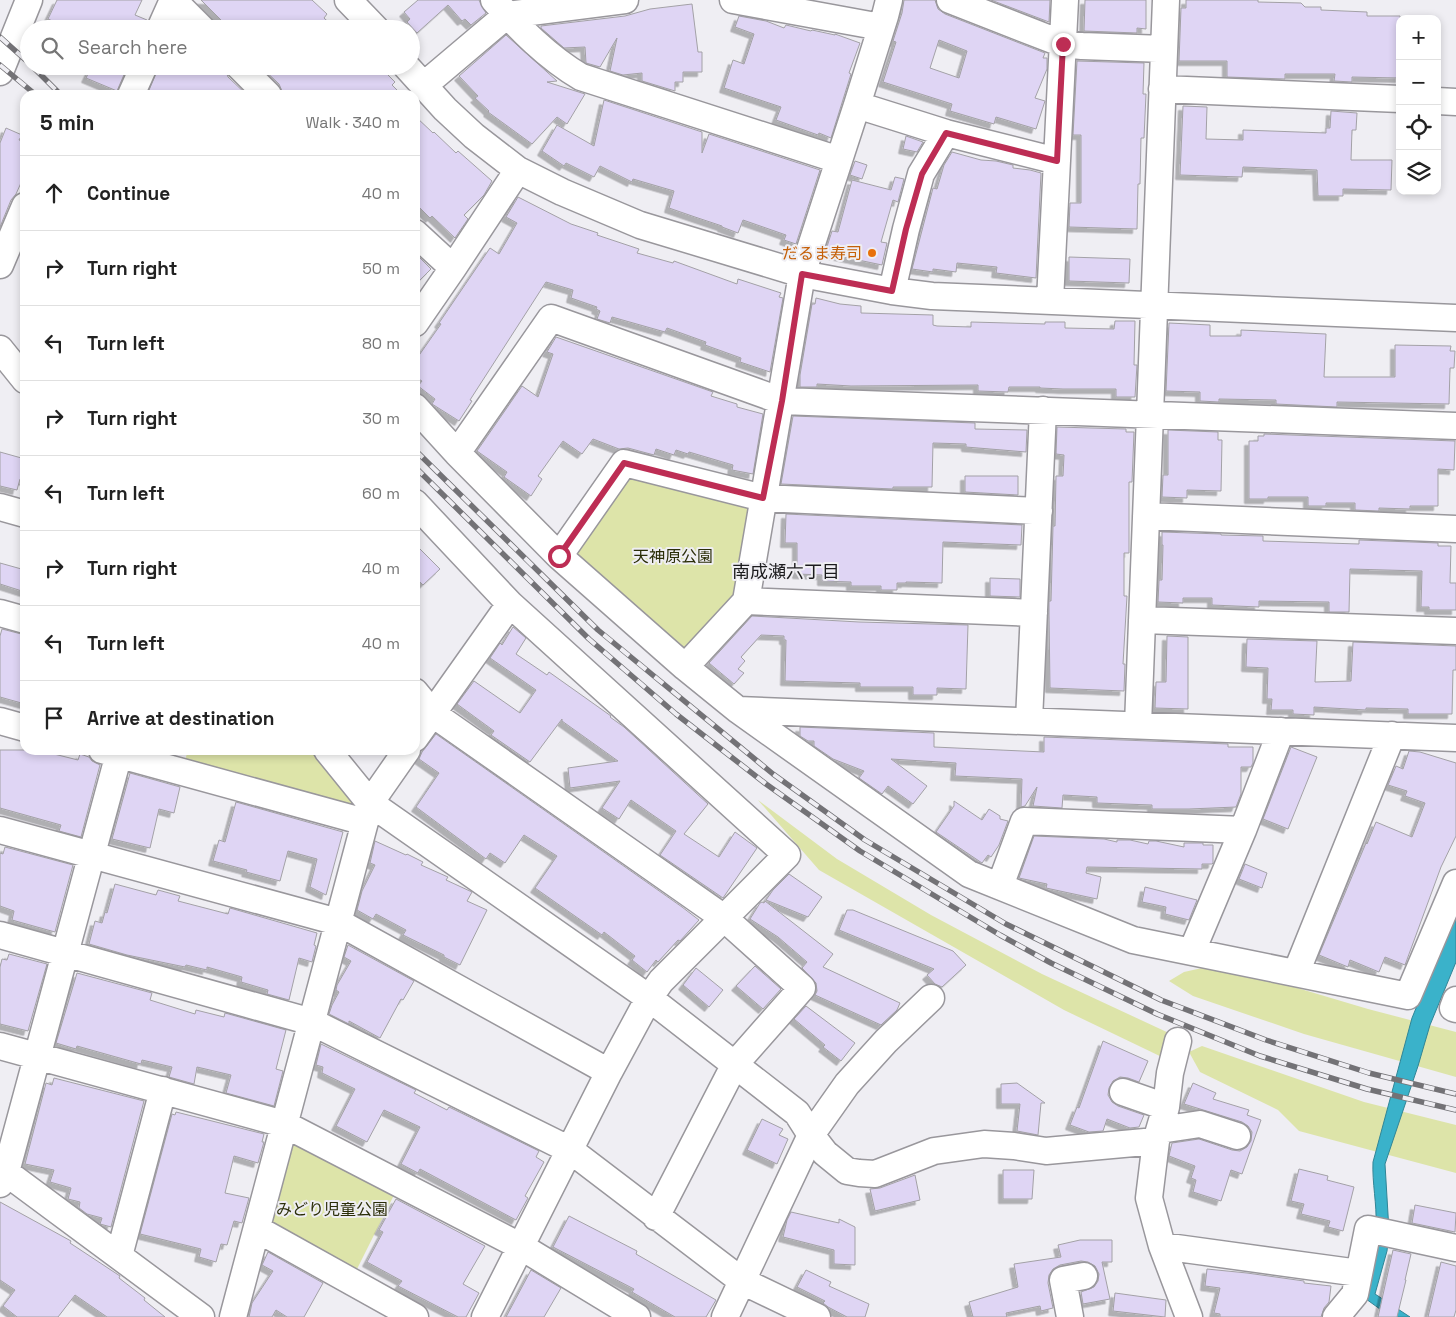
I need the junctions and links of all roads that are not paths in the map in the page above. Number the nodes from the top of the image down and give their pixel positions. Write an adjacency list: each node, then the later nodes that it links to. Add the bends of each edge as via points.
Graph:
1 (29, 0): 11 (street)
2 (173, 0): 12 (street); 13 (street)
3 (348, 0): 14 (street)
4 (625, 0): 10 (street)
5 (733, 0): 16 (street)
6 (889, 0): 16 (street)
7 (950, 0): 17 (street)
8 (1065, 0): 17 (street)
9 (1166, 0): 18 (street)
10 (500, 7): 23 (street); 32 (street, via 542,50 581,76)
11 (21, 20)
12 (164, 20)
13 (193, 20)
14 (367, 20)
15 (20, 22): 19 (street)
16 (881, 27): 30 (street)
17 (1063, 44): 18 (street); 33 (street)
18 (1164, 49): 24 (street)
19 (0, 72)
20 (140, 75): 25 (street)
21 (249, 75): 26 (street)
22 (414, 75): 23 (street)
23 (423, 86): 34 (street, via 474,136)
24 (1162, 89): 27 (street); 42 (street)
25 (133, 90)
26 (263, 90)
27 (1396, 99)
28 (1441, 101): 29 (street)
29 (1456, 102)
30 (857, 105): 31 (street); 32 (street)
31 (946, 133): 33 (street); 40 (street, via 922,174)
32 (839, 160): 39 (street)
33 (1057, 161): 41 (street)
34 (518, 170): 38 (street); 39 (street, via 640,224)
35 (20, 221): 37 (street)
36 (420, 238): 38 (street)
37 (0, 265)
38 (453, 268): 43 (street)
39 (802, 274): 40 (street); 45 (street)
40 (892, 291): 41 (street)
41 (1050, 301): 42 (street)
42 (1155, 305): 44 (street); 48 (street)
43 (420, 316)
44 (1456, 318)
45 (782, 401): 46 (street); 50 (street, via 551,318); 51 (street)
46 (1043, 410): 48 (street); 54 (street)
47 (420, 412): 50 (street)
48 (1150, 416): 49 (street); 56 (street)
49 (1456, 426)
50 (457, 453): 58 (street)
51 (763, 498): 54 (street); 58 (street, via 624,463); 59 (street)
52 (0, 507): 55 (street)
53 (420, 508): 60 (street)
54 (1038, 511): 62 (street)
55 (20, 513)
56 (1146, 516): 57 (street); 64 (street)
57 (1456, 529)
58 (559, 556): 66 (street)
59 (746, 601): 62 (street); 66 (street)
60 (510, 604): 69 (street); 88 (street, via 787,855)
61 (0, 613): 63 (street)
62 (1034, 613): 70 (street)
63 (20, 619)
64 (1142, 620): 65 (street); 72 (street)
65 (1456, 631)
66 (685, 667): 68 (street)
67 (420, 698): 69 (street)
68 (738, 710): 70 (street); 87 (street, via 969,874)
69 (432, 714): 74 (street); 88 (street)
70 (1029, 721): 72 (street)
71 (0, 722): 73 (street)
72 (1138, 725): 75 (street)
73 (20, 727)
74 (420, 731)
75 (1282, 731): 76 (street); 84 (street)
76 (1392, 734): 77 (street); 93 (street)
77 (1456, 738)
78 (113, 755): 85 (street)
79 (127, 755): 82 (street)
80 (330, 755): 82 (street)
81 (404, 755): 82 (street)
82 (367, 812): 89 (street); 94 (street)
83 (0, 830): 85 (street)
84 (1243, 830): 87 (street, via 1024,821); 91 (street)
85 (91, 856): 89 (street); 92 (street)
86 (1456, 883): 93 (street, via 1408,996)
87 (1000, 886): 91 (street, via 1133,940)
88 (724, 918): 94 (street, via 661,981); 100 (street, via 802,988)
89 (338, 922): 96 (street); 101 (street)
90 (0, 935): 92 (street)
91 (1192, 951): 93 (street)
92 (65, 953): 96 (street); 99 (street)
93 (1296, 973)
94 (649, 998): 100 (street); 101 (street)
95 (931, 998): 106 (street, via 847,1084)
96 (312, 1022): 104 (street); 108 (street)
97 (1178, 1040): 105 (street)
98 (0, 1046): 99 (street)
99 (38, 1056): 102 (street); 109 (street)
100 (735, 1064): 106 (street, via 797,1113); 110 (street)
101 (609, 1072): 108 (street)
102 (163, 1090): 104 (street); 115 (street)
103 (1123, 1092): 105 (street)
104 (284, 1124): 111 (street); 112 (street)
105 (1161, 1126): 106 (street, via 1046,1150 984,1144 958,1147 934,1152 874,1174 847,1171); 107 (street, via 1200,1124); 113 (street, via 1149,1198)
106 (811, 1136): 118 (street)
107 (1223, 1139)
108 (570, 1150): 110 (street); 112 (street)
109 (2, 1175): 115 (street)
110 (656, 1217): 118 (street)
111 (257, 1229): 120 (street); 121 (street)
112 (520, 1246): 122 (street); 123 (street)
113 (1162, 1246): 116 (street); 127 (street)
114 (1456, 1248): 116 (street, via 1368,1229)
115 (119, 1256): 119 (street)
116 (1359, 1273): 128 (street, via 1355,1294)
117 (1084, 1276): 126 (street, via 1063,1280)
118 (742, 1281): 124 (street); 125 (street)
119 (201, 1317)
120 (233, 1317)
121 (415, 1317)
122 (485, 1317)
123 (638, 1317)
124 (725, 1317)
125 (817, 1317)
126 (1070, 1317)
127 (1189, 1317)
128 (1336, 1317)

